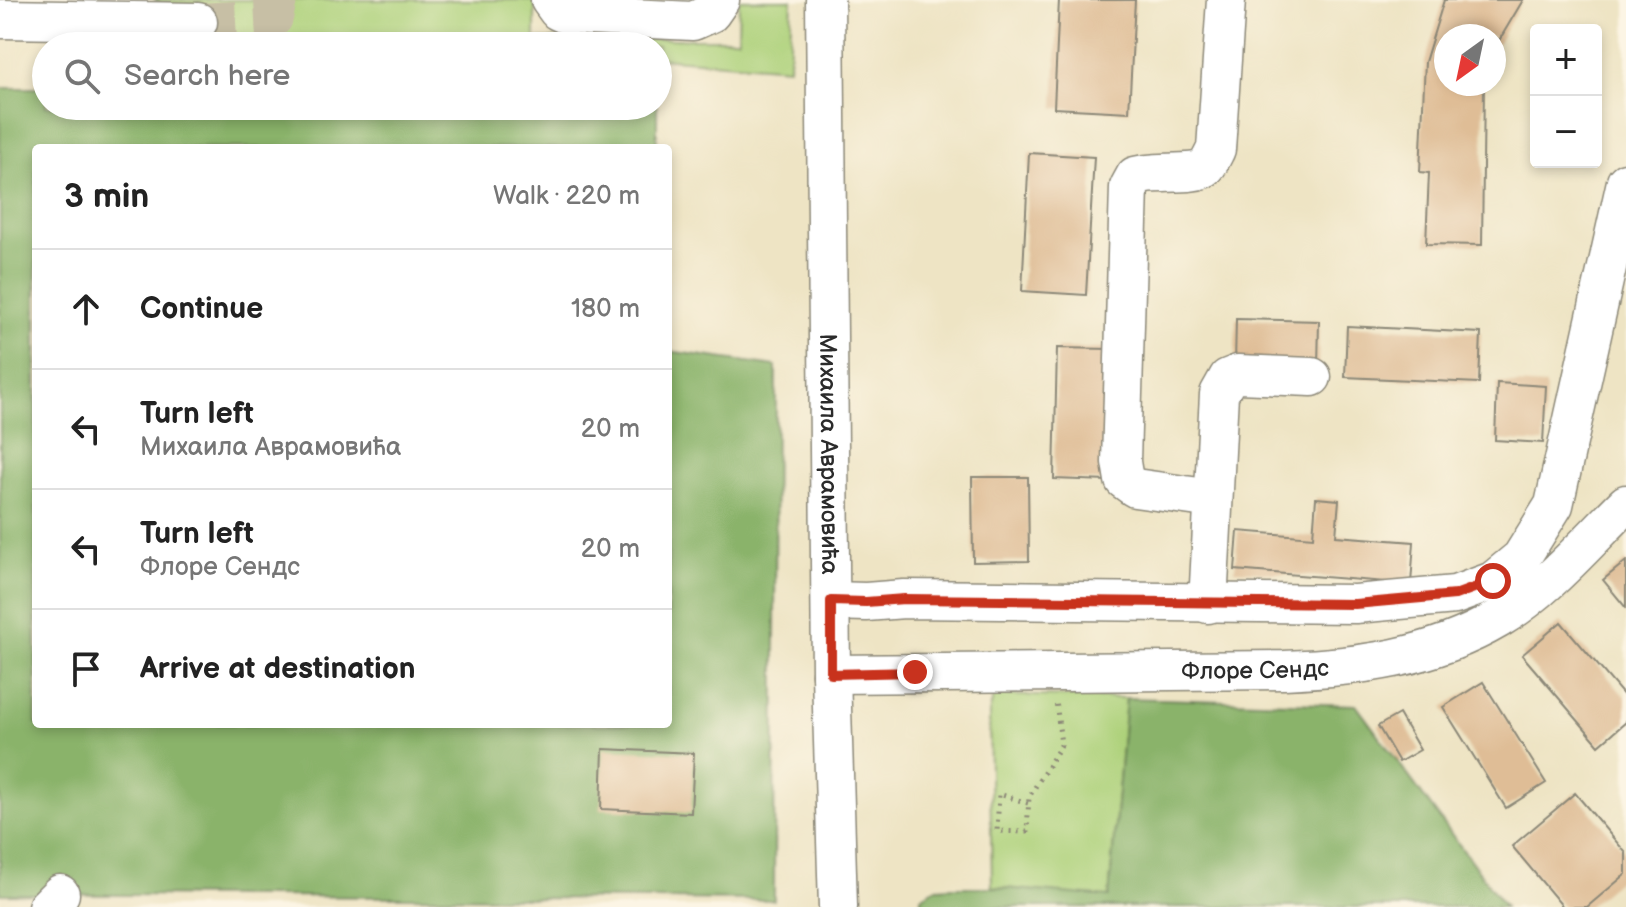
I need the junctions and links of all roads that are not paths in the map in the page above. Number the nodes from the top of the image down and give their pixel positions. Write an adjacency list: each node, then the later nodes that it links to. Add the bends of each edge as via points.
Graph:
1 (550, 0): 2 (street, via 567,15 693,21 711,13)
2 (720, 0)
3 (825, 0): 12 (street, Михаила Аврамовића)
4 (1226, 0): 10 (street, via 1216,149 1208,165 1198,172 1135,176 1129,187 1122,446 1124,480 1135,488)
5 (136, 11): 6 (street); 7 (street)
6 (18, 13)
7 (198, 22)
8 (1626, 182): 13 (street, via 1554,505 1521,558 1493,581 1455,595 1355,604)
9 (1312, 377): 10 (street, via 1228,378 1219,394)
10 (1213, 499): 13 (street)
11 (1626, 504): 14 (street, Флоре Сендс, via 1534,593 1500,618 1426,651 1343,668)
12 (831, 601): 13 (street); 14 (street, Михаила Аврамовића)
13 (1208, 604)
14 (831, 674): 15 (street, Михаила Аврамовића)
15 (838, 907)

